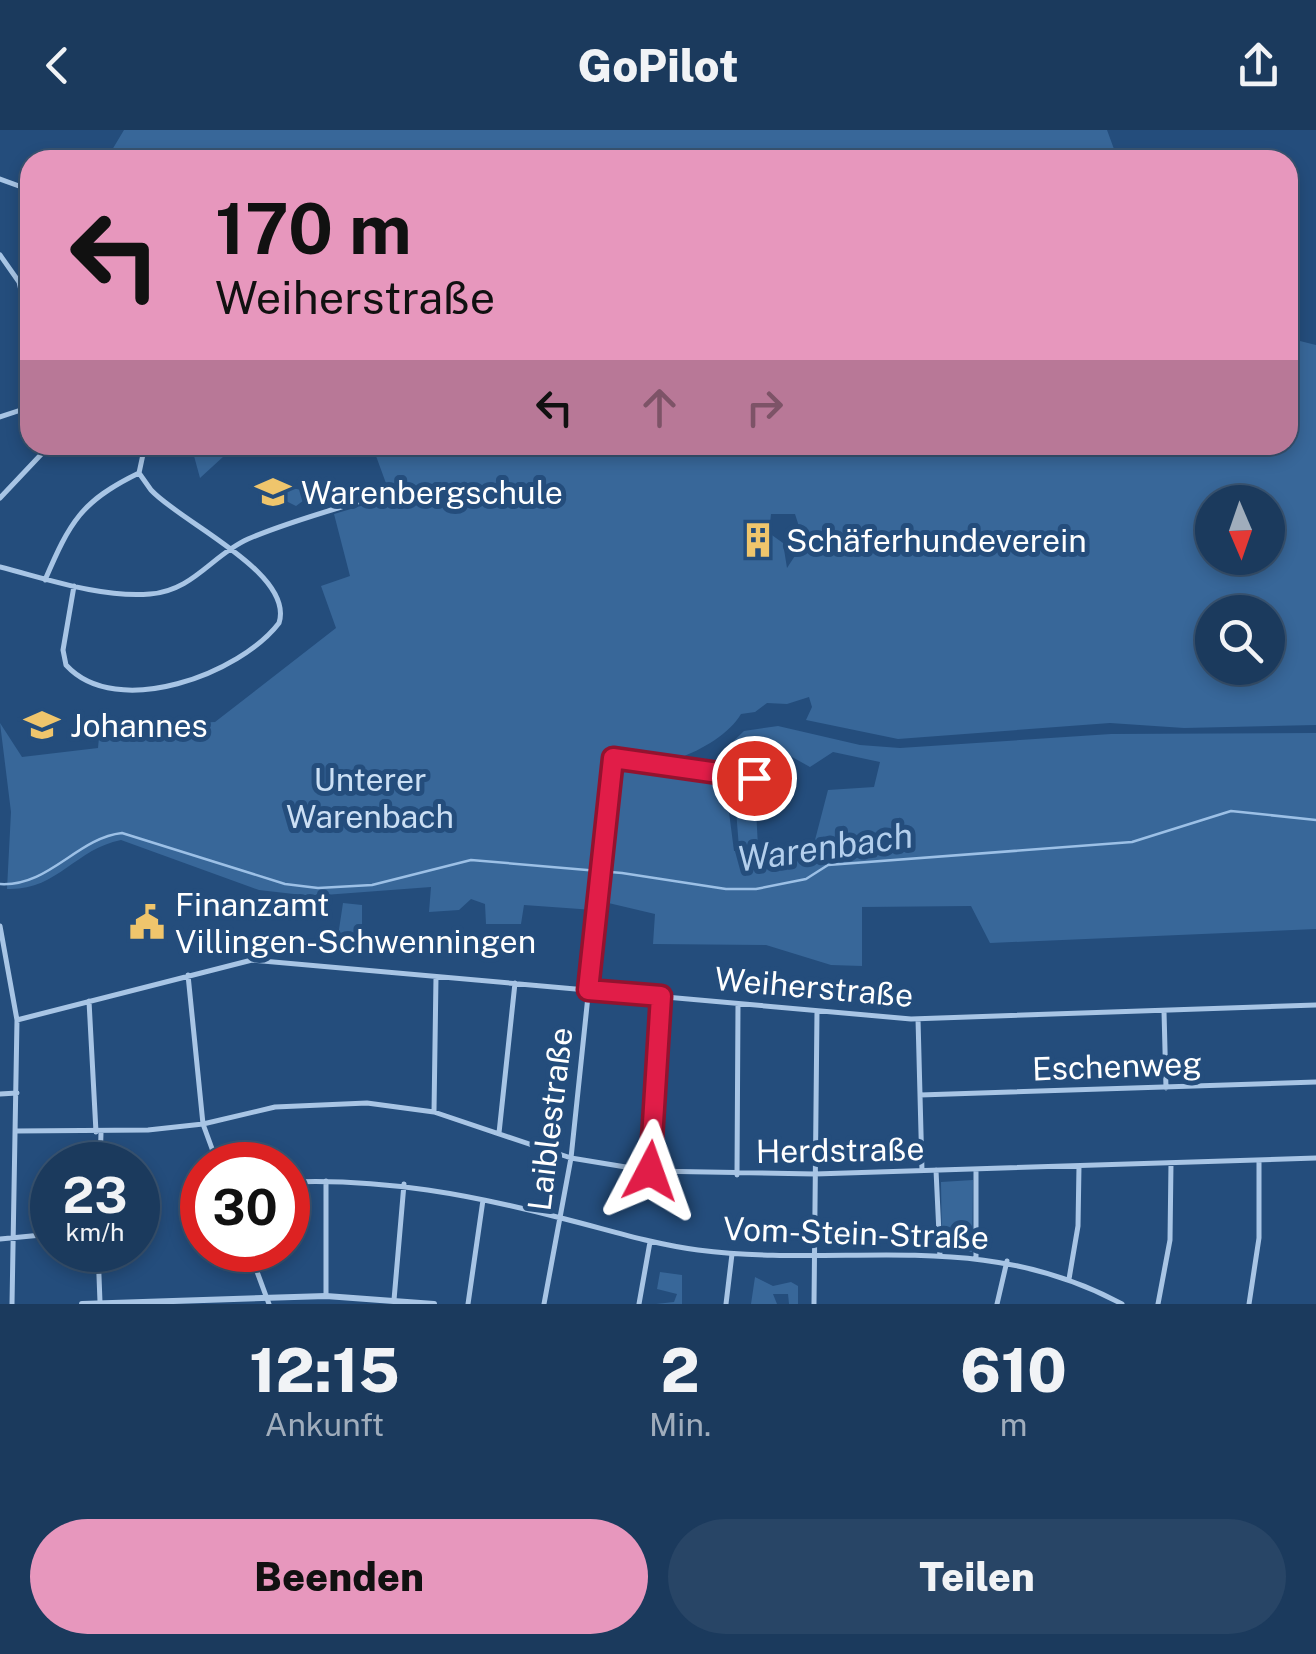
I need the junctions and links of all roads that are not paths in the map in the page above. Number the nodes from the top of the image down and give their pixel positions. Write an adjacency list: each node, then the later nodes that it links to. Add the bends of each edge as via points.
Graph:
1 (0, 255): 2 (street)
2 (20, 282)
3 (41, 455): 7 (street)
4 (143, 455): 5 (street)
5 (139, 473): 8 (street, via 162,503); 10 (street, via 79,512)
6 (386, 492): 8 (street)
7 (0, 498)
8 (230, 549): 11 (street, via 192,580 161,593); 11 (street, via 277,595 280,623 237,660 171,686 123,688 72,671 63,650)
9 (0, 568): 10 (street)
10 (46, 580): 11 (street)
11 (74, 586)
12 (754, 778): 18 (street, Laiblestraße, via 613,758)
13 (0, 926): 14 (street)
14 (3, 964): 26 (street)
15 (188, 975): 16 (street, Weiherstraße, via 252,960); 20 (street, Weiherstraße); 33 (street)
16 (436, 976): 17 (street, Weiherstraße); 32 (street)
17 (515, 984): 18 (street, Weiherstraße); 36 (street)
18 (588, 990): 19 (street, Weiherstraße); 39 (street, Laiblestraße)
19 (661, 996): 21 (street, Weiherstraße); 46 (street)
20 (89, 1001): 26 (street, Weiherstraße); 35 (street)
21 (738, 1004): 24 (street, Weiherstraße); 49 (street)
22 (1316, 1005): 23 (street, Weiherstraße)
23 (1164, 1010): 25 (street, Weiherstraße); 28 (street)
24 (817, 1011): 25 (street, Weiherstraße); 48 (street)
25 (918, 1019): 31 (street)
26 (17, 1020): 29 (street)
27 (1316, 1082): 28 (street, Eschenweg)
28 (1166, 1088): 31 (street, Eschenweg)
29 (17, 1093): 30 (street); 34 (street)
30 (0, 1094)
31 (920, 1095): 47 (street)
32 (434, 1112): 33 (street, Herdstraße, via 310,1104); 36 (street, Herdstraße)
33 (203, 1124): 35 (street, Herdstraße); 38 (street)
34 (16, 1130): 35 (street, Herdstraße); 56 (street)
35 (99, 1132): 37 (street)
36 (500, 1133): 39 (street, Herdstraße)
37 (99, 1142)
38 (210, 1142)
39 (571, 1158): 46 (street, Herdstraße); 54 (street, Laiblestraße)
40 (1316, 1158): 41 (street, Herdstraße)
41 (1260, 1160): 42 (street, Herdstraße); 82 (street)
42 (1170, 1164): 43 (street, Herdstraße); 81 (street, via 1170,1240)
43 (1079, 1166): 45 (street, Herdstraße); 66 (street)
44 (936, 1170): 45 (street, Herdstraße); 47 (street, Herdstraße); 60 (street)
45 (976, 1170): 62 (street)
46 (650, 1171): 49 (street, Herdstraße)
47 (922, 1171): 48 (street, Herdstraße)
48 (815, 1174): 49 (street, Herdstraße); 61 (street)
49 (737, 1175)
50 (326, 1180): 51 (street, Vom-Stein-Straße); 52 (street, Vom-Stein-Straße); 67 (street)
51 (310, 1181)
52 (404, 1184): 53 (street, Vom-Stein-Straße); 69 (street)
53 (484, 1200): 54 (street, Vom-Stein-Straße); 74 (street)
54 (561, 1218): 58 (street, Vom-Stein-Straße); 75 (street, Laiblestraße)
55 (30, 1235): 56 (street)
56 (12, 1236): 57 (street); 71 (street)
57 (0, 1239)
58 (650, 1242): 59 (street, Vom-Stein-Straße); 76 (street)
59 (732, 1254): 61 (street, Vom-Stein-Straße); 77 (street)
60 (940, 1254): 61 (street, Vom-Stein-Straße); 62 (street, Vom-Stein-Straße)
61 (815, 1255): 78 (street)
62 (976, 1257): 63 (street, Vom-Stein-Straße)
63 (1007, 1261): 66 (street, Vom-Stein-Straße); 79 (street)
64 (99, 1272): 70 (street)
65 (257, 1272): 68 (street)
66 (1069, 1279): 80 (street, Vom-Stein-Straße)
67 (326, 1296): 68 (street); 69 (street)
68 (267, 1300): 70 (street)
69 (394, 1300): 73 (street)
70 (100, 1303): 72 (street)
71 (12, 1304)
72 (82, 1304)
73 (434, 1304)
74 (468, 1304)
75 (544, 1304)
76 (638, 1304)
77 (726, 1304)
78 (814, 1304)
79 (998, 1304)
80 (1122, 1304)
81 (1158, 1304)
82 (1249, 1304)

